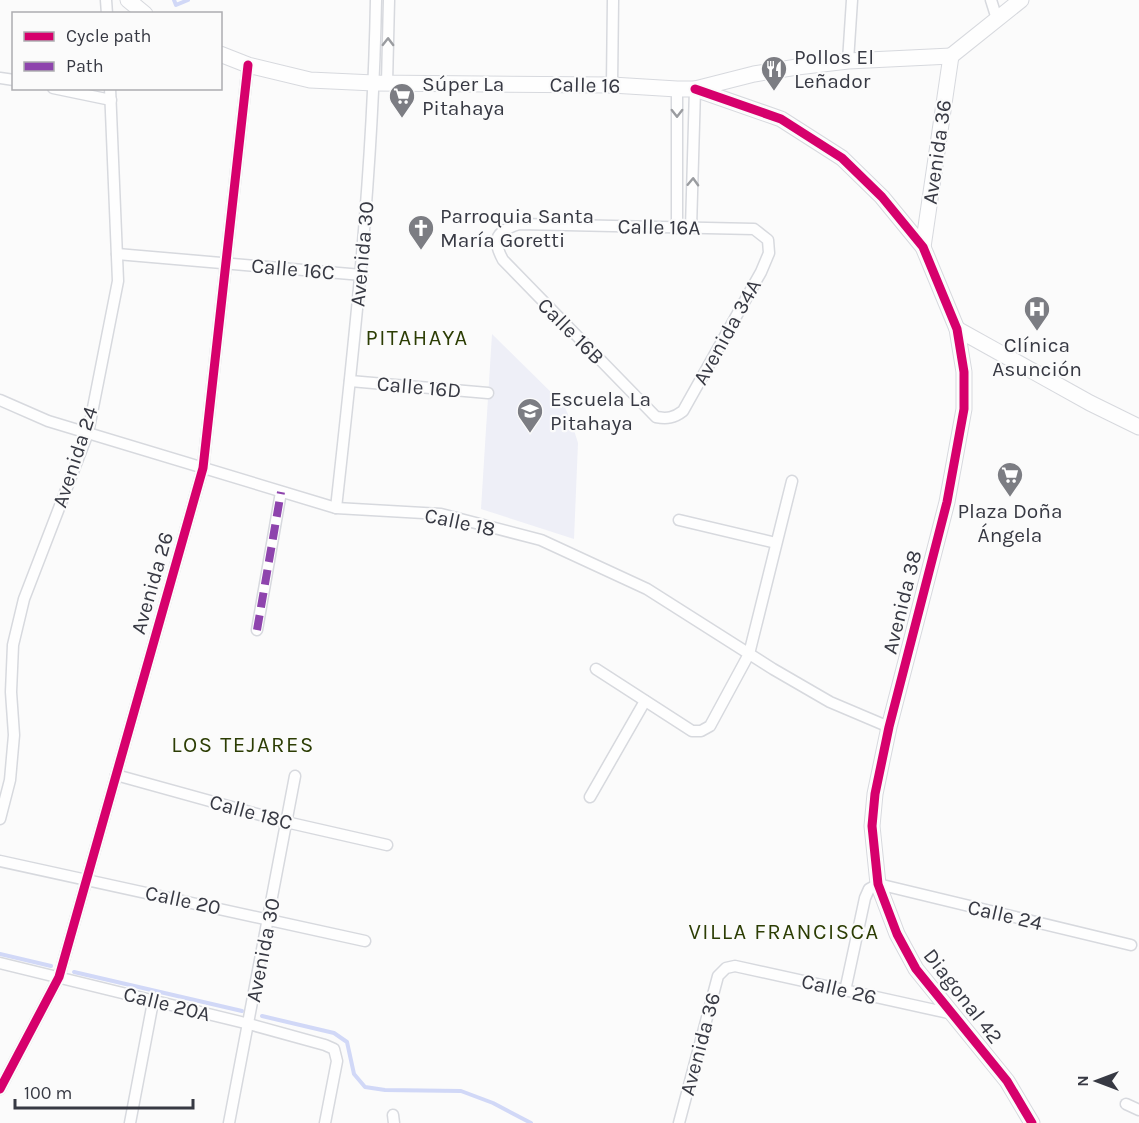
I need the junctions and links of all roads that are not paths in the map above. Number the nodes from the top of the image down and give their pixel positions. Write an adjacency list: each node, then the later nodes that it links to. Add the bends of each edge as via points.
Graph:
1 (128, 0): 8 (street)
2 (376, 0): 14 (street, Avenida 30)
3 (389, 0): 14 (street, Avenida 30, one-way to 3)
4 (613, 0): 15 (street)
5 (852, 0): 12 (street)
6 (991, 0): 9 (street)
7 (1021, 0): 9 (street)
8 (143, 12)
9 (998, 19): 11 (street)
10 (222, 55): 13 (street, Calle 16)
11 (951, 56): 12 (street, Calle 16); 25 (street, Avenida 36)
12 (848, 62): 17 (street, Calle 16, via 754,74)
13 (248, 65): 14 (street, Calle 16, via 310,80); 27 (street, Avenida 26)
14 (381, 83): 15 (street, Calle 16); 28 (street, Avenida 30)
15 (612, 85): 16 (street, Calle 16)
16 (677, 89): 17 (street, Calle 16); 21 (street, one-way to 21)
17 (695, 89): 22 (street, one-way to 17); 25 (street, via 781,119 842,158 882,197)
18 (63, 90): 20 (street)
19 (110, 90): 20 (street, Avenida 24)
20 (111, 100): 26 (street, Avenida 24)
21 (677, 228): 22 (street, Calle 16A); 24 (street, Calle 16A, via 519,224 500,232)
22 (691, 228): 23 (street, Calle 16A)
23 (754, 229): 33 (street, Avenida 34A, via 768,240 770,247 761,272 683,411 671,417)
24 (497, 239): 33 (street, Calle 16B, via 497,250 511,270)
25 (923, 247): 29 (street, Avenida 38)
26 (117, 254): 27 (street, Calle 16C); 35 (street, Avenida 24, via 118,280)
27 (226, 263): 28 (street, Calle 16C); 36 (street, Avenida 26)
28 (362, 275): 30 (street, Avenida 30)
29 (957, 329): 34 (street); 46 (street, Avenida 38, via 964,372 964,410 947,502)
30 (350, 381): 31 (street, Calle 16D); 39 (street, Avenida 30)
31 (488, 393)
32 (0, 400): 35 (street, Calle 18)
33 (656, 417)
34 (1139, 427)
35 (88, 433): 36 (street, Calle 18); 50 (street, Avenida 24, via 24,599 13,645 14,735 10,780)
36 (203, 468): 38 (street, Calle 18); 47 (street, Avenida 26)
37 (792, 481): 41 (street)
38 (281, 492): 39 (street, Calle 18); 42 (street)
39 (336, 508): 43 (street, Calle 18, via 441,514 541,540 646,589)
40 (679, 520): 41 (street)
41 (776, 543): 43 (street)
42 (257, 630)
43 (749, 654): 45 (street, via 710,726 701,731 692,731); 46 (street, Calle 18, via 830,702)
44 (596, 669): 45 (street)
45 (645, 701): 49 (street)
46 (889, 727): 55 (street, Avenida 38, via 872,826)
47 (116, 775): 51 (street, Calle 18C); 54 (street, Avenida 26)
48 (295, 776): 51 (street, Avenida 30)
49 (590, 797)
50 (0, 819)
51 (286, 822): 52 (street, Calle 18C); 56 (street, Avenida 30)
52 (387, 845)
53 (0, 861): 54 (street, Calle 20)
54 (86, 880): 56 (street, Calle 20); 61 (street, Avenida 26)
55 (878, 885): 58 (street, Calle 24); 62 (street, via 869,889 865,898); 64 (street, Diagonal 42, via 916,969)
56 (268, 919): 57 (street, Calle 20); 65 (street, Avenida 30)
57 (365, 941)
58 (1131, 945)
59 (0, 963): 61 (street, Calle 20A)
60 (726, 968): 62 (street, Calle 26, via 735,966); 72 (street, Avenida 36, via 718,976)
61 (59, 977): 63 (street, Calle 20A); 66 (street, Avenida 26)
62 (845, 991): 64 (street, Calle 26)
63 (153, 1002): 65 (street, Calle 20A); 69 (street)
64 (953, 1014): 73 (street, Diagonal 42, via 1007,1081)
65 (249, 1024): 70 (street, Avenida 30); 71 (street, Calle 20A, via 334,1049 337,1061)
66 (0, 1089)
67 (1126, 1104): 68 (street)
68 (1139, 1110)
69 (130, 1123)
70 (229, 1123)
71 (325, 1123)
72 (679, 1123)
73 (1032, 1123)

